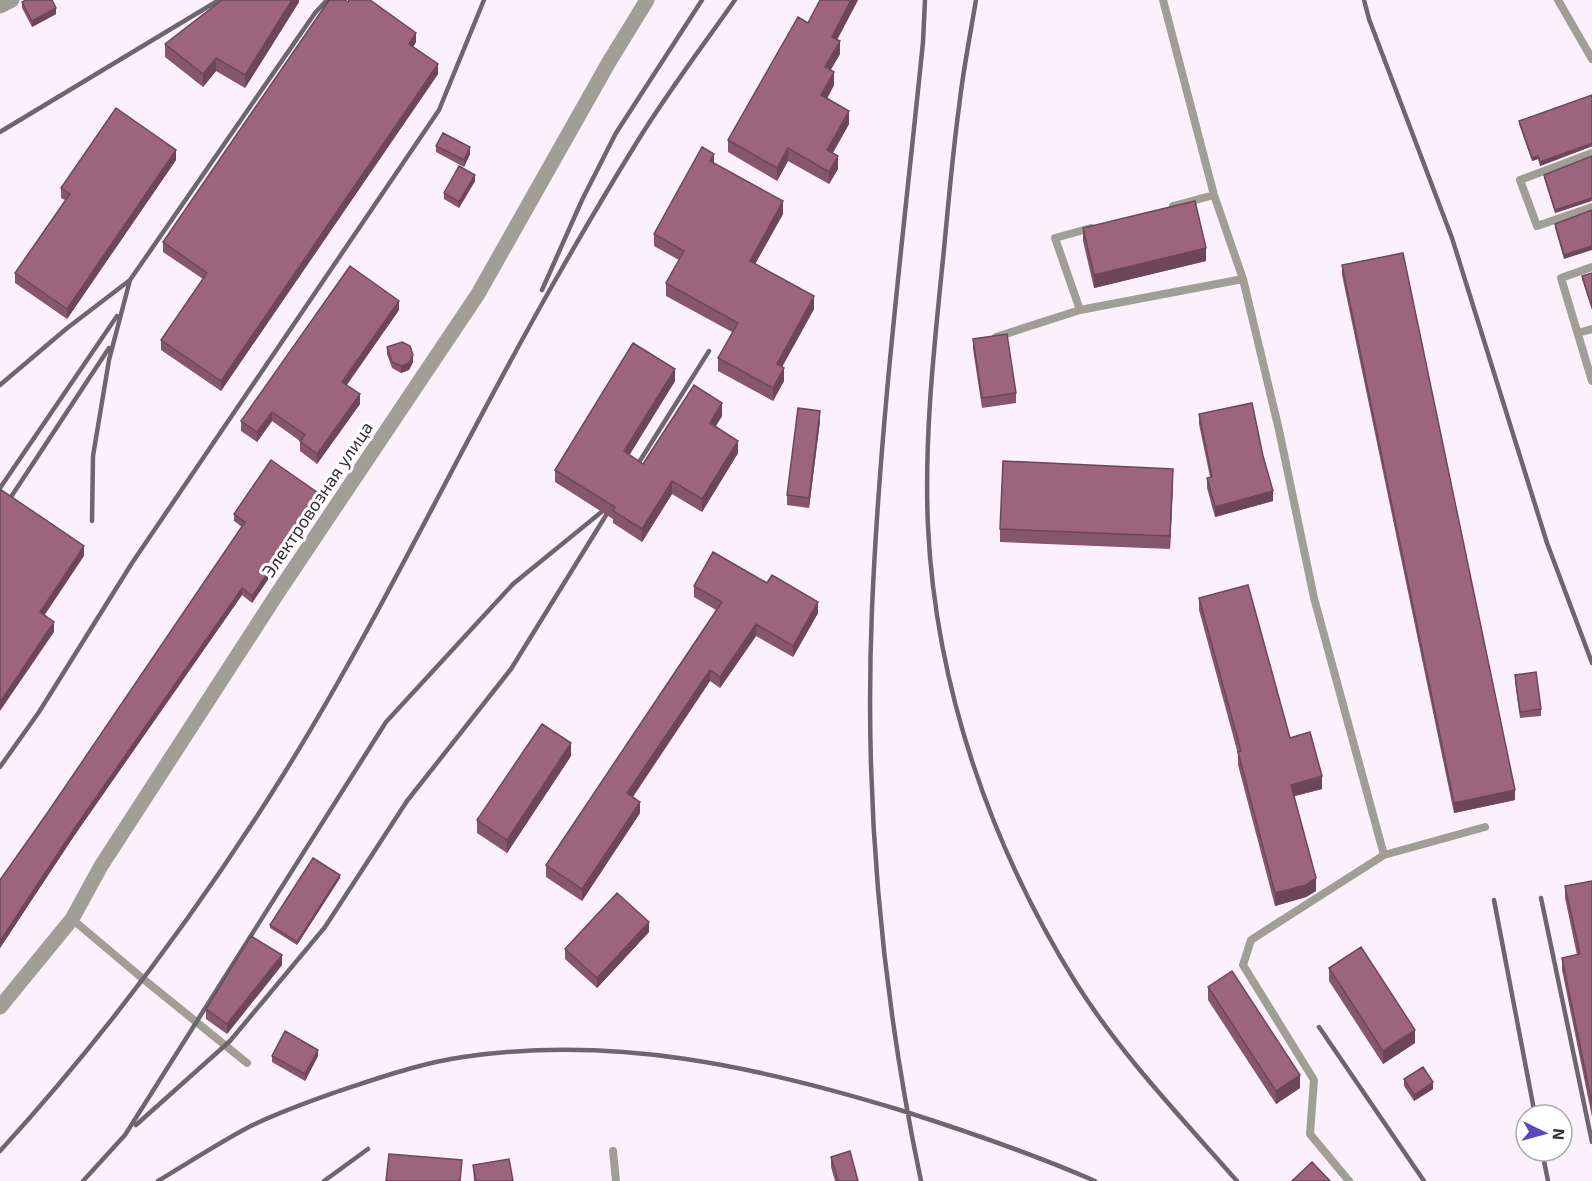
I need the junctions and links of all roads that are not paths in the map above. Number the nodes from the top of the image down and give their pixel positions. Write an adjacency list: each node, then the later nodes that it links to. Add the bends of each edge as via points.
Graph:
1 (12, 0): 5 (street)
2 (647, 0): 21 (street, Электровозная улица, via 478,294 279,591 101,866)
3 (1163, 0): 8 (lane)
4 (1558, 0): 6 (lane)
5 (0, 6)
6 (1592, 59)
7 (1592, 153): 9 (lane, via 1520,180 1537,226)
8 (1214, 195): 10 (lane); 13 (lane)
9 (1592, 207)
10 (1169, 208)
11 (1100, 226): 14 (lane, via 1055,238)
12 (1592, 267): 16 (lane, via 1561,278)
13 (1243, 279): 14 (lane); 20 (lane, via 1314,598)
14 (1080, 310): 17 (lane)
15 (1592, 329): 16 (lane)
16 (1578, 333): 18 (lane)
17 (987, 340)
18 (1592, 381)
19 (1485, 826): 20 (lane)
20 (1384, 855): 26 (lane, via 1251,940 1243,965 1314,1080 1310,1134)
21 (72, 919): 22 (street, Электровозная улица); 23 (lane)
22 (0, 1007)
23 (247, 1063)
24 (613, 1151): 25 (lane)
25 (616, 1181)
26 (1349, 1181)

